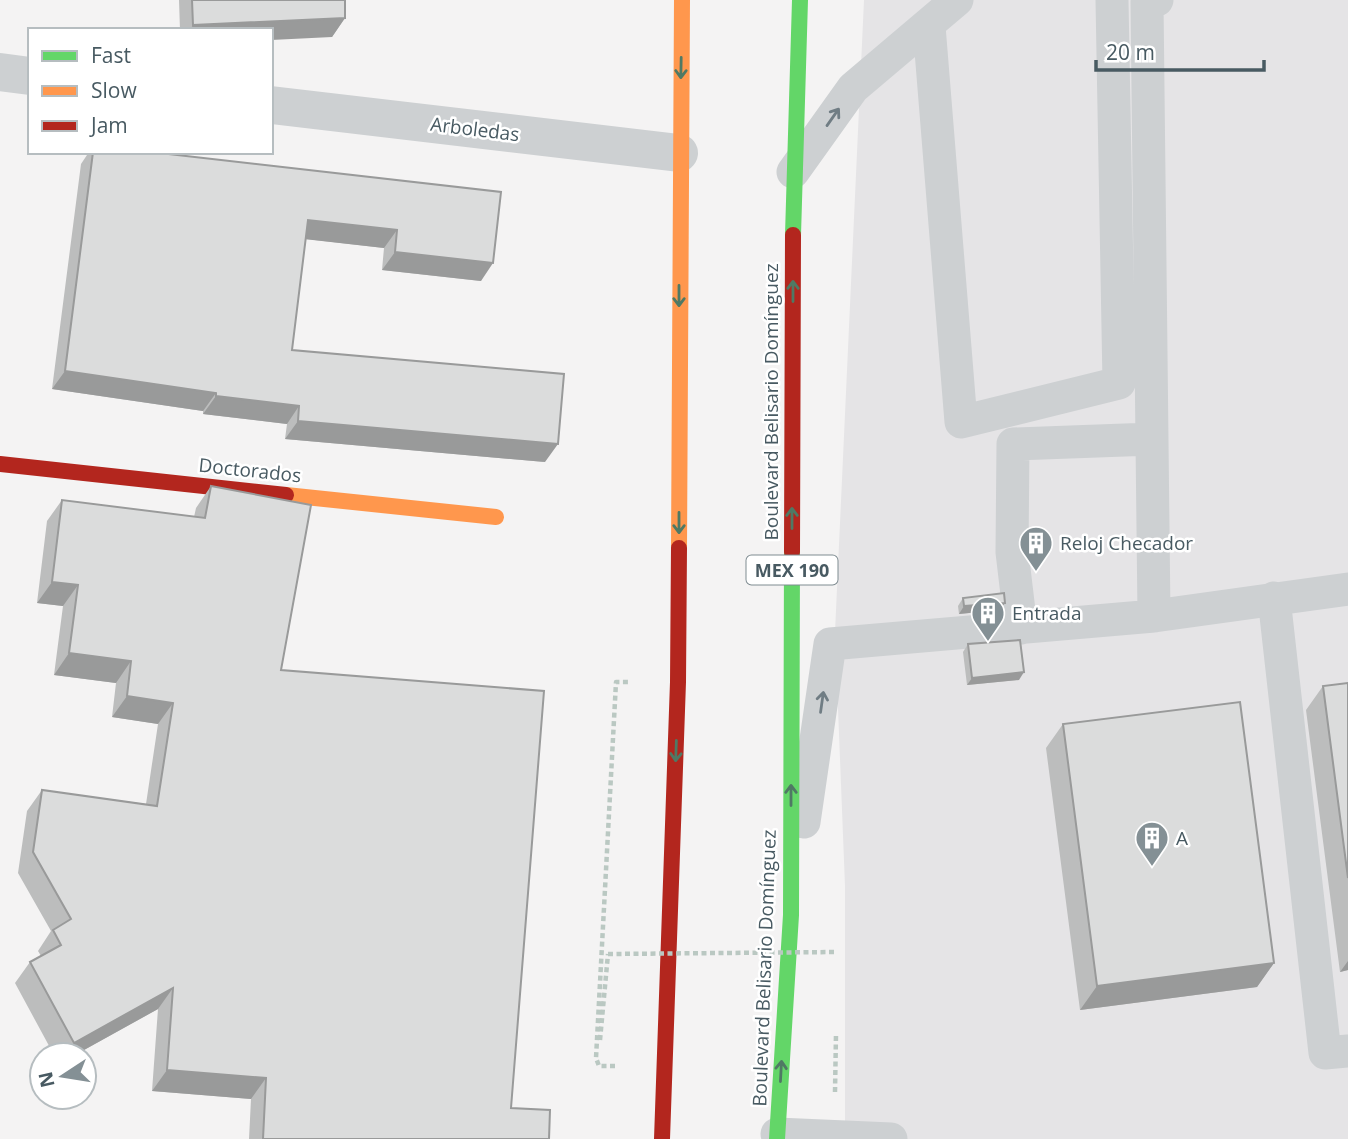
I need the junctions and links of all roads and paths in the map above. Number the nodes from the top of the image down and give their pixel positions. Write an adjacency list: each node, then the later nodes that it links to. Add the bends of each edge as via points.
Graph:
1 (682, 0): 10 (main road, one-way to 10)
2 (800, 0): 11 (main road, Boulevard Belisario Domínguez / MEX 190)
3 (957, 0): 6 (lane)
4 (1112, 0): 6 (lane, via 1119,383 961,422)
5 (1157, 0): 12 (lane, via 1147,2)
6 (929, 26): 11 (lane, one-way to 6, via 853,88)
7 (0, 72): 8 (street)
8 (28, 76)
9 (273, 105): 10 (street, Arboledas)
10 (679, 153): 19 (main road, one-way to 19)
11 (793, 172): 20 (main road, Boulevard Belisario Domínguez / MEX 190, one-way to 11)
12 (1152, 439): 17 (lane); 18 (lane, via 1013,444 1012,552)
13 (1, 470): 14 (main road, Doctorados)
14 (496, 517)
15 (1348, 589): 16 (lane)
16 (1273, 598): 17 (lane); 22 (lane, via 1325,1053)
17 (1154, 616): 18 (lane)
18 (1021, 628): 20 (lane, one-way to 18, via 830,644)
19 (678, 682): 21 (path, bridge, via 616,682 597,1058 608,954); 24 (main road, one-way to 24)
20 (791, 915): 23 (main road, Boulevard Belisario Domínguez / MEX 190, one-way to 20)
21 (836, 952)
22 (1348, 1051)
23 (777, 1137): 25 (lane)
24 (662, 1139)
25 (891, 1139)

